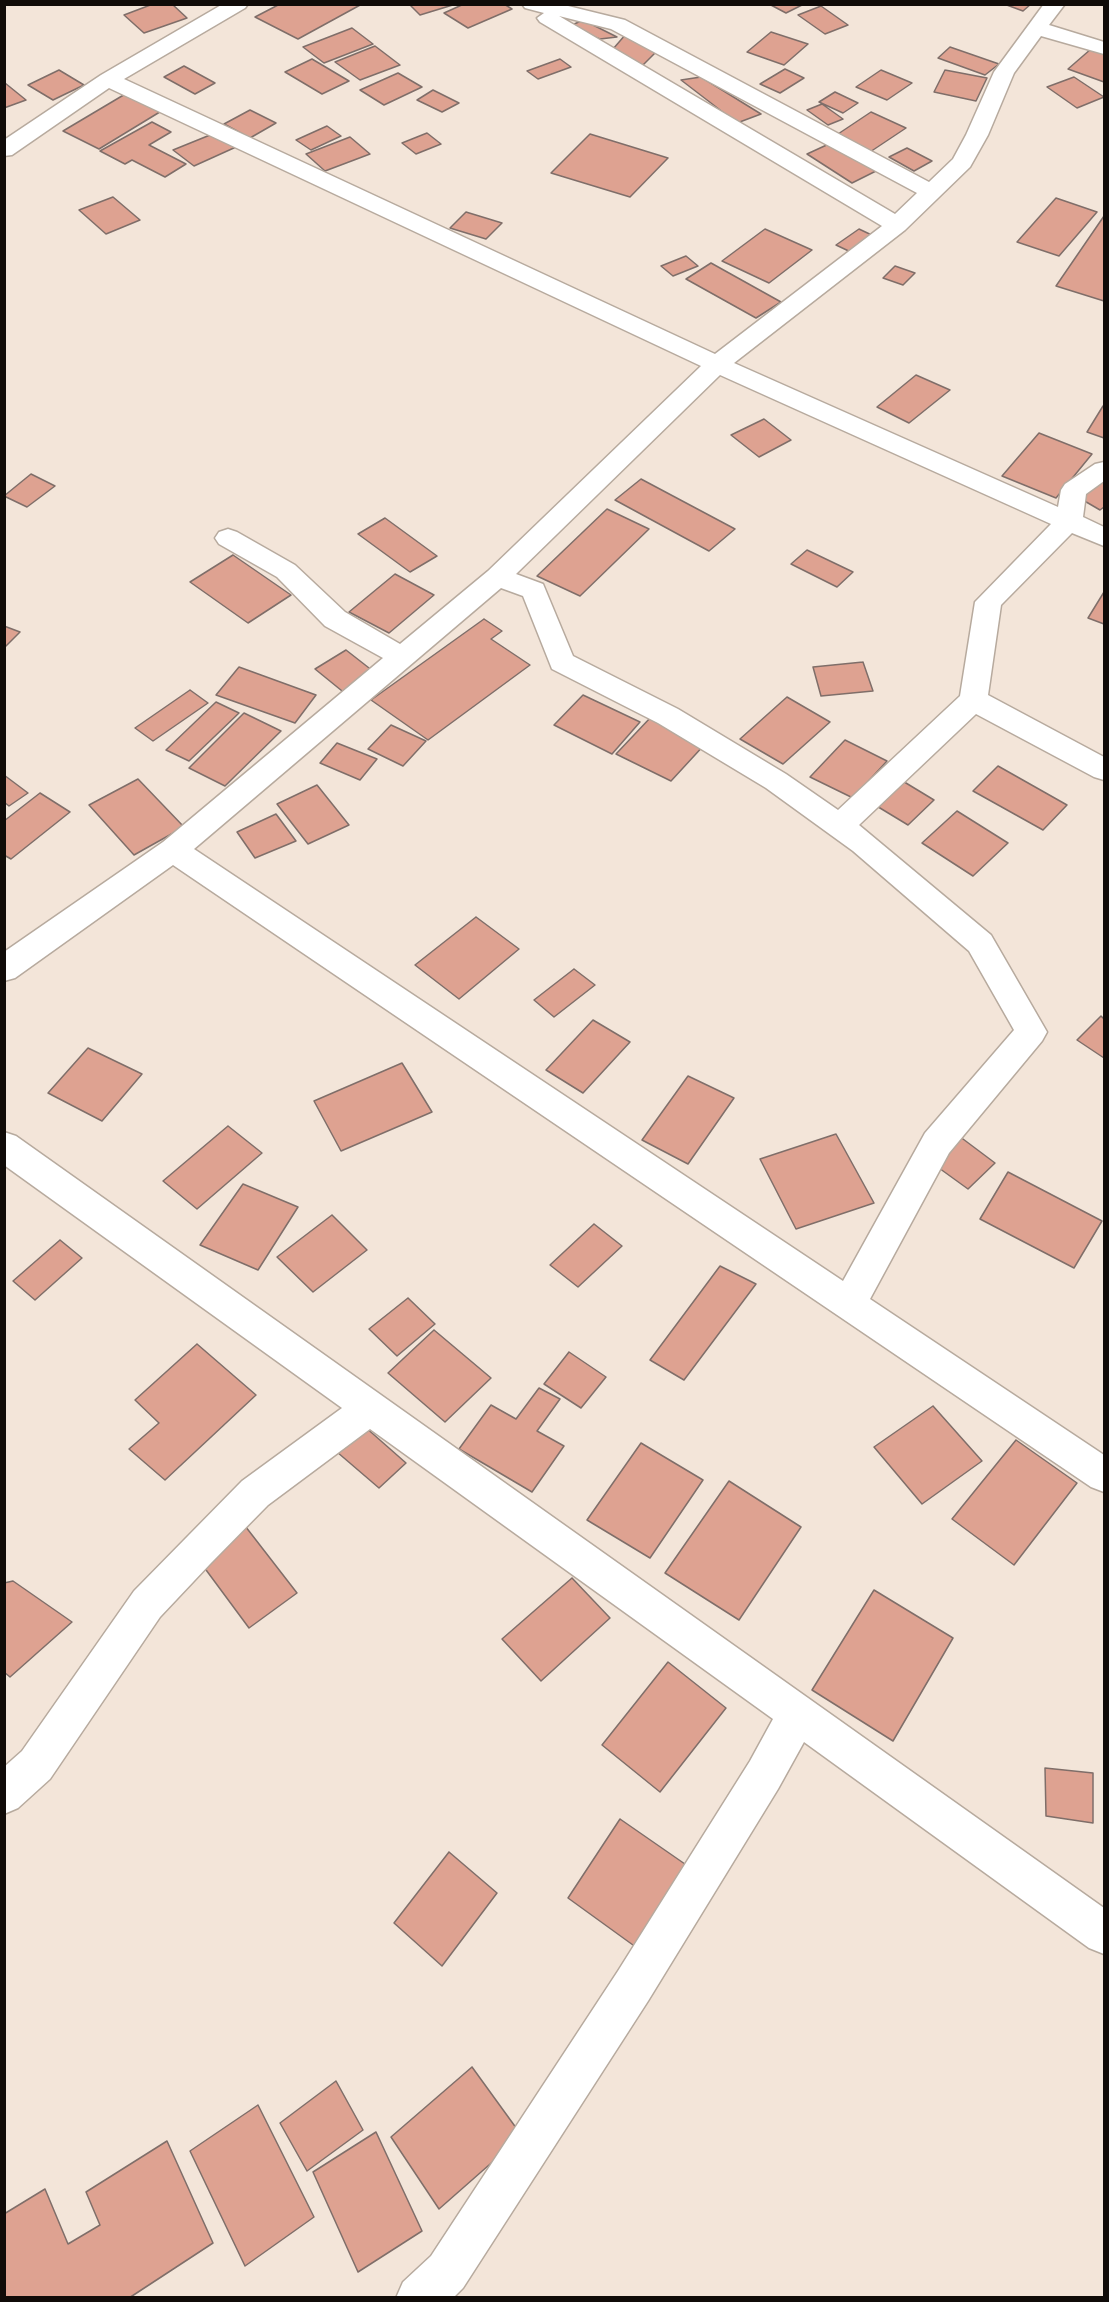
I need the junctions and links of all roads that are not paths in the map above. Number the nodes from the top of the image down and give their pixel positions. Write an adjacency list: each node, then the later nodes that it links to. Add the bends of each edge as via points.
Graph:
1 (525, 4): 10 (street)
2 (532, 4): 9 (street, via 618,24)
3 (1055, 4): 5 (street)
4 (232, 5): 7 (street)
5 (1036, 28): 6 (street); 9 (street, via 1004,72 962,162)
6 (1104, 48)
7 (108, 79): 8 (street); 11 (street)
8 (4, 150)
9 (930, 192): 10 (street)
10 (897, 225): 11 (street)
11 (717, 364): 13 (street); 16 (street)
12 (1104, 470): 13 (street, via 1074,489)
13 (1069, 521): 14 (street); 18 (street, via 988,602)
14 (1104, 537)
15 (228, 538): 17 (street, via 286,571 335,619)
16 (497, 577): 17 (street); 20 (street, via 534,590 562,662 668,716 776,781)
17 (402, 657): 21 (street)
18 (973, 700): 19 (street); 20 (street)
19 (1104, 770)
20 (840, 826): 24 (street, via 980,943 1031,1032 937,1143)
21 (173, 850): 22 (street); 24 (street)
22 (4, 969)
23 (4, 1146): 25 (street)
24 (849, 1304): 26 (street)
25 (370, 1408): 27 (street); 28 (street, via 255,1493 197,1551 147,1604 36,1765)
26 (1104, 1475)
27 (797, 1714): 29 (street); 30 (street, via 764,1775 620,2006 447,2272)
28 (4, 1794)
29 (1104, 1933)
30 (419, 2298)

